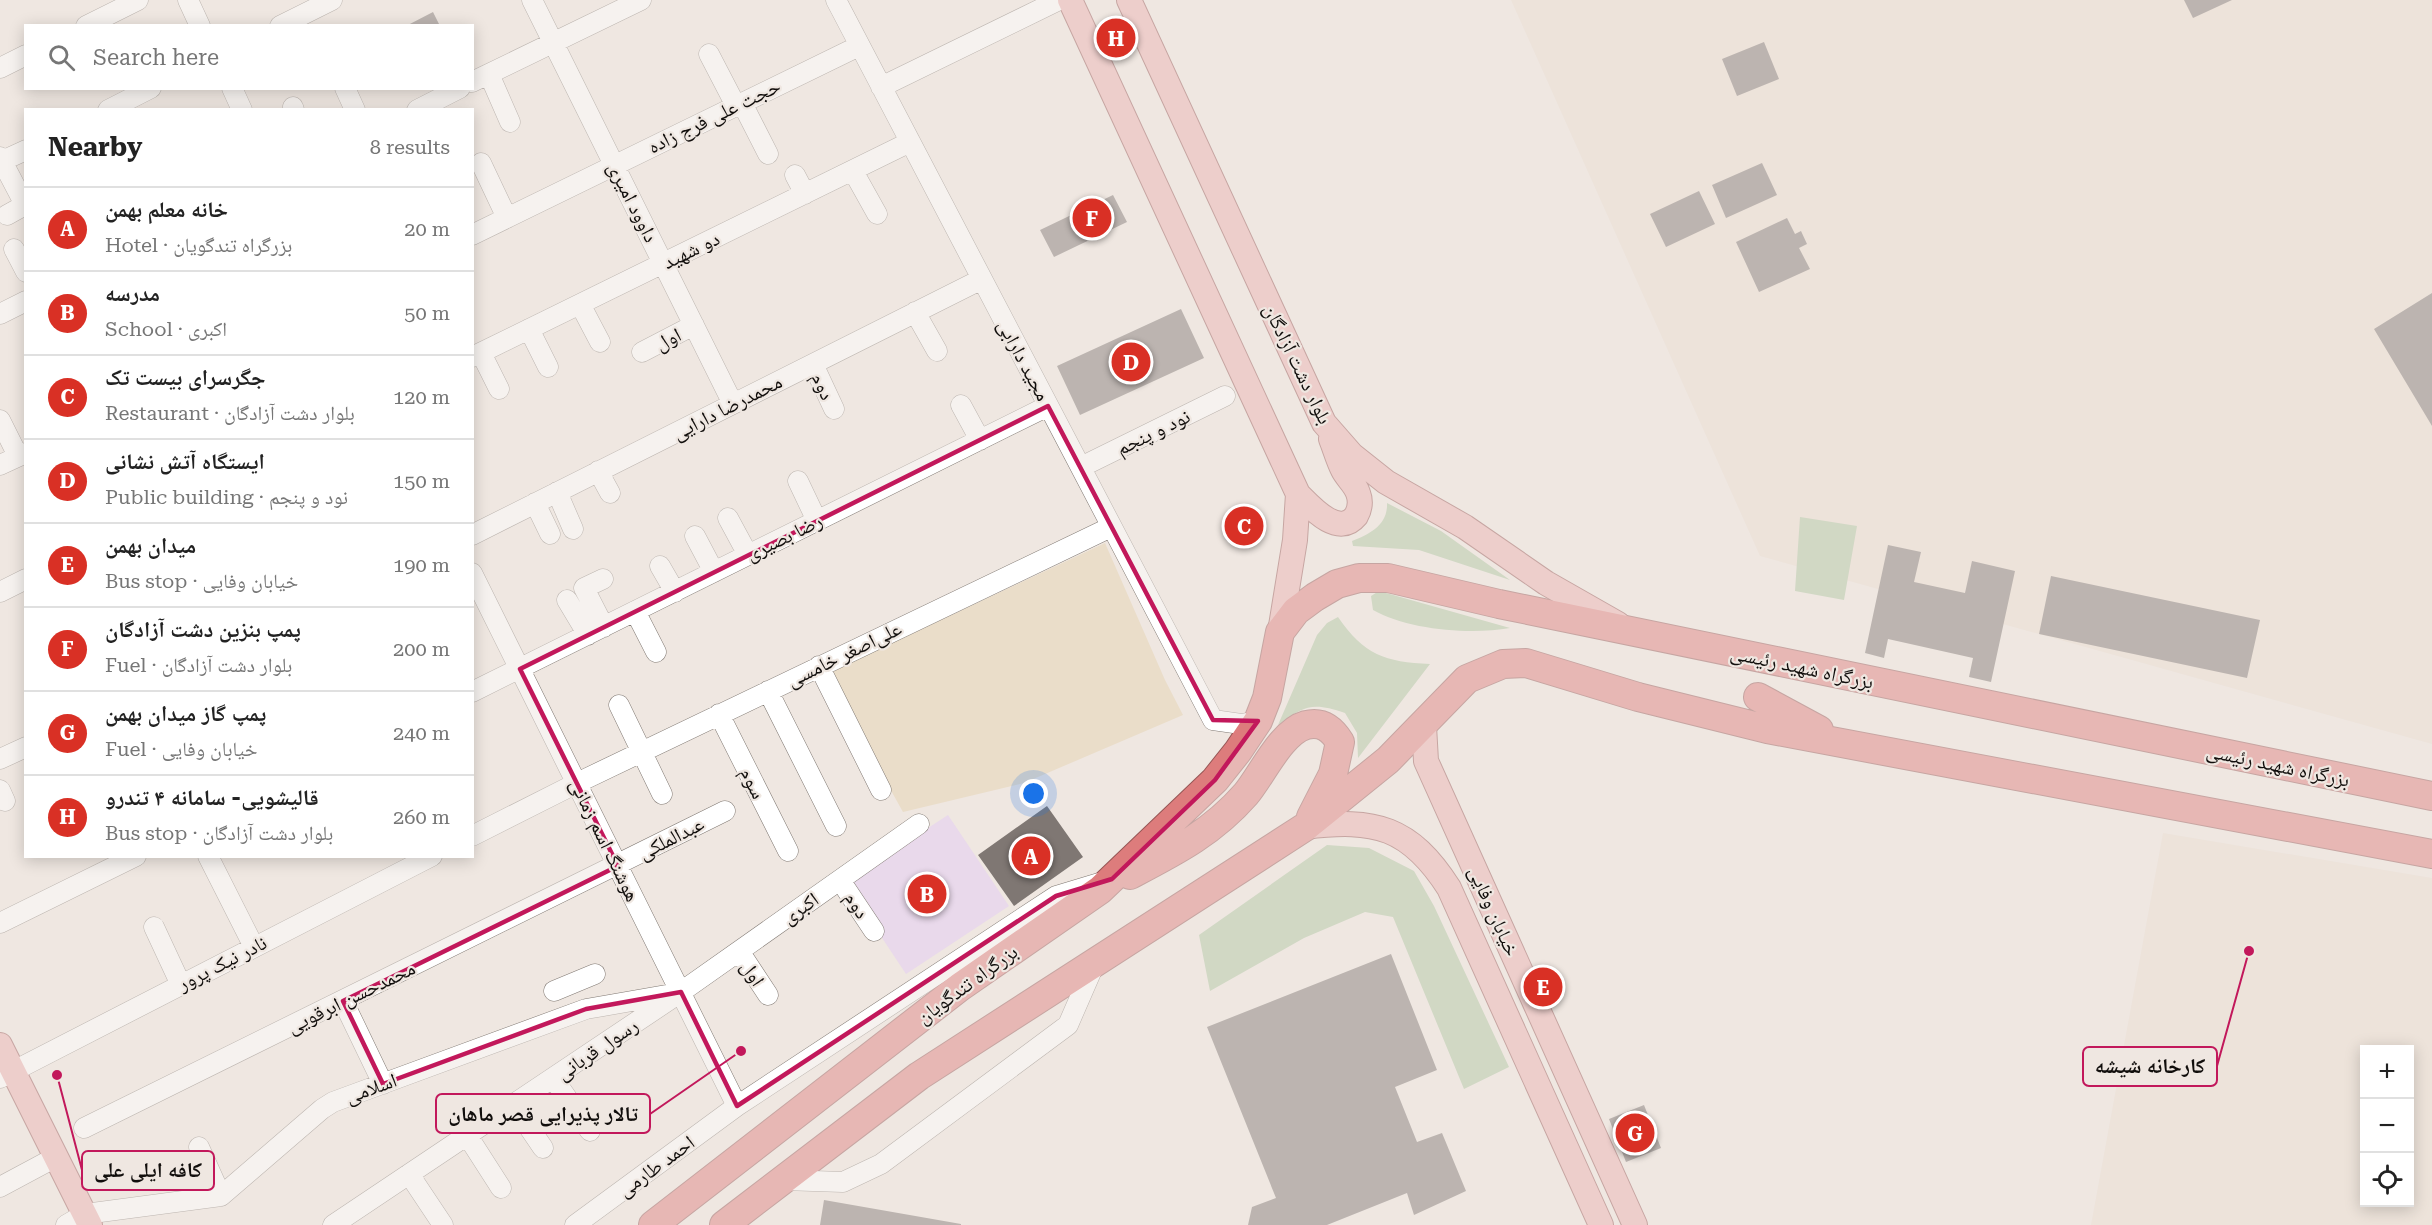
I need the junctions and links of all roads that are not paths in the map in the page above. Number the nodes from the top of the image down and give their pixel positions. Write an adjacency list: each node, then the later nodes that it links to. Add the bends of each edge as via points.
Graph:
1 (138, 0): 10 (street)
2 (188, 0): 11 (street)
3 (332, 0): 12 (street)
4 (532, 0): 13 (street, داوود امیری)
5 (641, 0): 13 (street)
6 (836, 0): 14 (street, مجید دارابی)
7 (1059, 0): 19 (street)
8 (1070, 0): 77 (main road)
9 (1129, 0): 68 (main road, بلوار دشت آزادگان)
10 (90, 24)
11 (199, 24)
12 (284, 24)
13 (553, 43): 18 (street); 35 (street, داوود امیری)
14 (860, 46): 19 (street, مجید دارابی); 24 (street, حجت علی فرج زاده)
15 (709, 54): 24 (street)
16 (24, 56): 17 (street)
17 (0, 68)
18 (481, 78): 29 (street)
19 (881, 87): 30 (street, مجید دارابی)
20 (147, 90): 25 (street)
21 (232, 90): 26 (street)
22 (346, 90): 27 (street)
23 (452, 98): 28 (street)
24 (739, 104): 32 (street); 35 (street, حجت علی فرج زاده)
25 (112, 108)
26 (241, 108)
27 (354, 108)
28 (423, 108)
29 (510, 122)
30 (910, 142): 36 (street, دو شهید); 48 (street, مجید دارابی)
31 (24, 151): 33 (street)
32 (768, 154)
33 (1, 160): 39 (street)
34 (480, 163): 43 (street)
35 (614, 165): 43 (street, حجت علی فرج زاده); 46 (street, داوود امیری)
36 (853, 171): 38 (street, دو شهید); 41 (street)
37 (795, 175): 38 (street)
38 (805, 194): 46 (street, دو شهید)
39 (24, 203)
40 (24, 206): 42 (street)
41 (877, 214)
42 (7, 215)
43 (507, 218): 44 (street, حجت علی فرج زاده)
44 (474, 234)
45 (14, 249): 47 (street)
46 (663, 263): 50 (street, دو شهید); 53 (street, داوود امیری)
47 (24, 268)
48 (982, 279): 51 (street, محمدرضا دارایی); 65 (street, مجید دارابی)
49 (24, 302): 52 (street)
50 (580, 304): 54 (street, دو شهید); 55 (street)
51 (915, 312): 56 (street); 59 (street, محمدرضا دارایی)
52 (0, 314)
53 (694, 326): 57 (street, اول); 63 (street, داوود امیری)
54 (530, 329): 58 (street, دو شهید); 60 (street)
55 (600, 342)
56 (937, 351)
57 (642, 352)
58 (477, 355): 61 (street)
59 (813, 364): 63 (street, محمدرضا دارایی); 66 (street, دوم)
60 (548, 367)
61 (500, 389)
62 (1225, 396): 72 (street, نود و پنجم)
63 (733, 404): 73 (street, محمدرضا دارایی)
64 (961, 405): 69 (street)
65 (1048, 406): 69 (street, رضا بصیری); 72 (street, مجید دارابی)
66 (834, 409)
67 (0, 420): 70 (street)
68 (1324, 423): 77 (main road, via 1343,472 1359,494 1360,508 1347,522 1334,523); 97 (main road, بلوار دشت آزادگان, via 1352,455 1386,482 1465,527 1546,583)
69 (980, 440): 80 (street, رضا بصیری)
70 (22, 455): 71 (street)
71 (0, 465)
72 (1081, 467): 81 (street, مجید دارابی)
73 (598, 471): 75 (street, محمدرضا دارایی); 76 (street)
74 (798, 481): 80 (street)
75 (557, 492): 78 (street, محمدرضا دارایی); 82 (street)
76 (610, 493)
77 (1298, 494): 98 (main road)
78 (535, 503): 83 (street, محمدرضا دارایی); 84 (street)
79 (728, 518): 86 (street)
80 (818, 521): 86 (street, رضا بصیری)
81 (1111, 526): 100 (street, علی‌اصغر خامسی); 107 (street, مجید دارابی, via 1213,720 1241,724)
82 (573, 529)
83 (474, 534)
84 (550, 534)
85 (695, 536): 88 (street)
86 (748, 555): 88 (street, رضا بصیری)
87 (660, 566): 93 (street)
88 (714, 572): 93 (street, رضا بصیری)
89 (474, 577): 101 (street, هوشنگ اسم زمانی)
90 (603, 579): 96 (street, via 584,588)
91 (24, 584): 92 (street)
92 (0, 591)
93 (675, 592): 95 (street, رضا بصیری)
94 (567, 600): 96 (street)
95 (635, 611): 96 (street, رضا بصیری); 99 (street)
96 (596, 631): 101 (street, رضا بصیری)
97 (1631, 631): 98 (highway, بزرگراه شهید رئیسی, via 1388,578 1359,578 1337,584 1296,611); 116 (highway, بزرگراه شهید رئیسی)
98 (1280, 632): 107 (highway, بزرگراه شهید رئیسی, via 1267,698)
99 (656, 652)
100 (819, 666): 103 (street, علی‌اصغر خامسی); 114 (street)
101 (520, 669): 102 (street, رضا بصیری); 113 (street, هوشنگ اسم زمانی)
102 (474, 691)
103 (768, 691): 106 (street, علی‌اصغر خامسی); 119 (street)
104 (1758, 698): 109 (highway)
105 (619, 705): 111 (street)
106 (719, 714): 111 (street, علی‌اصغر خامسی); 122 (street, سوم)
107 (1258, 721): 129 (highway, بزرگراه تندگویان, via 1215,780)
108 (1424, 726): 109 (highway, via 1467,679 1503,664 1526,663 1638,697); 120 (highway, via 1364,781); 168 (main road, خیابان وفایی, via 1426,761)
109 (1842, 743): 123 (highway)
110 (24, 748): 112 (street)
111 (640, 752): 113 (street, علی‌اصغر خامسی); 115 (street)
112 (0, 759)
113 (577, 783): 121 (street); 127 (street, هوشنگ اسم زمانی)
114 (881, 789)
115 (662, 794)
116 (2432, 796)
117 (725, 811): 127 (street, عبدالملکی)
118 (919, 824): 128 (street, اکبری)
119 (836, 826)
120 (1305, 827): 129 (highway, via 1333,774 1340,742 1327,727 1315,724 1290,735 1247,793 1195,841); 135 (highway); 167 (main road, خیابان وفایی, via 1372,825 1410,841 1437,869)
121 (474, 835)
122 (788, 851)
123 (2432, 854)
124 (132, 858): 130 (street)
125 (209, 858): 133 (street)
126 (428, 858): 133 (street, نادر نیک پرور)
127 (618, 866): 140 (street, هوشنگ اسم زمانی); 142 (street, محمدحسن ابرقویی)
128 (840, 880): 132 (street, دوم); 134 (street, اکبری)
129 (1106, 885): 149 (street, احمد طارمی, via 1056,896); 165 (highway, بزرگراه تندگویان, via 960,987)
130 (0, 923)
131 (154, 927): 138 (street)
132 (874, 931)
133 (254, 947): 138 (street, نادر نیک پرور)
134 (739, 951): 140 (street, اکبری); 141 (street, اول)
135 (1096, 960): 157 (highway, via 919,1076); 157 (street, via 1068,1025 881,1164 843,1182)
136 (596, 974): 137 (street)
137 (576, 983): 139 (street); 143 (street)
138 (181, 985): 145 (street, نادر نیک پرور)
139 (554, 991)
140 (681, 992): 143 (street, اسلامی); 146 (street, رسول قربانی); 149 (street, هوشنگ اسم زمانی)
141 (768, 995)
142 (343, 1001): 147 (street); 150 (street, محمدحسن ابرقویی)
143 (586, 1009): 147 (street, اسلامی)
144 (0, 1045): 145 (main road)
145 (6, 1074): 155 (main road)
146 (553, 1078): 148 (street, رسول قربانی); 151 (street)
147 (383, 1084): 160 (street, اسلامی, via 322,1108)
148 (513, 1104): 152 (street, رسول قربانی); 154 (street)
149 (737, 1106): 164 (street, احمد طارمی)
150 (84, 1128)
151 (590, 1131)
152 (467, 1135): 156 (street, رسول قربانی); 159 (street)
153 (199, 1147): 160 (street)
154 (543, 1148)
155 (56, 1157): 158 (street); 161 (main road)
156 (409, 1174): 162 (street, رسول قربانی); 163 (street)
157 (783, 1180): 166 (highway)
158 (0, 1186)
159 (501, 1188)
160 (221, 1196): 161 (street)
161 (80, 1222)
162 (344, 1222)
163 (443, 1225)
164 (575, 1225)
165 (653, 1225)
166 (724, 1225)
167 (1601, 1225)
168 (1635, 1225)

